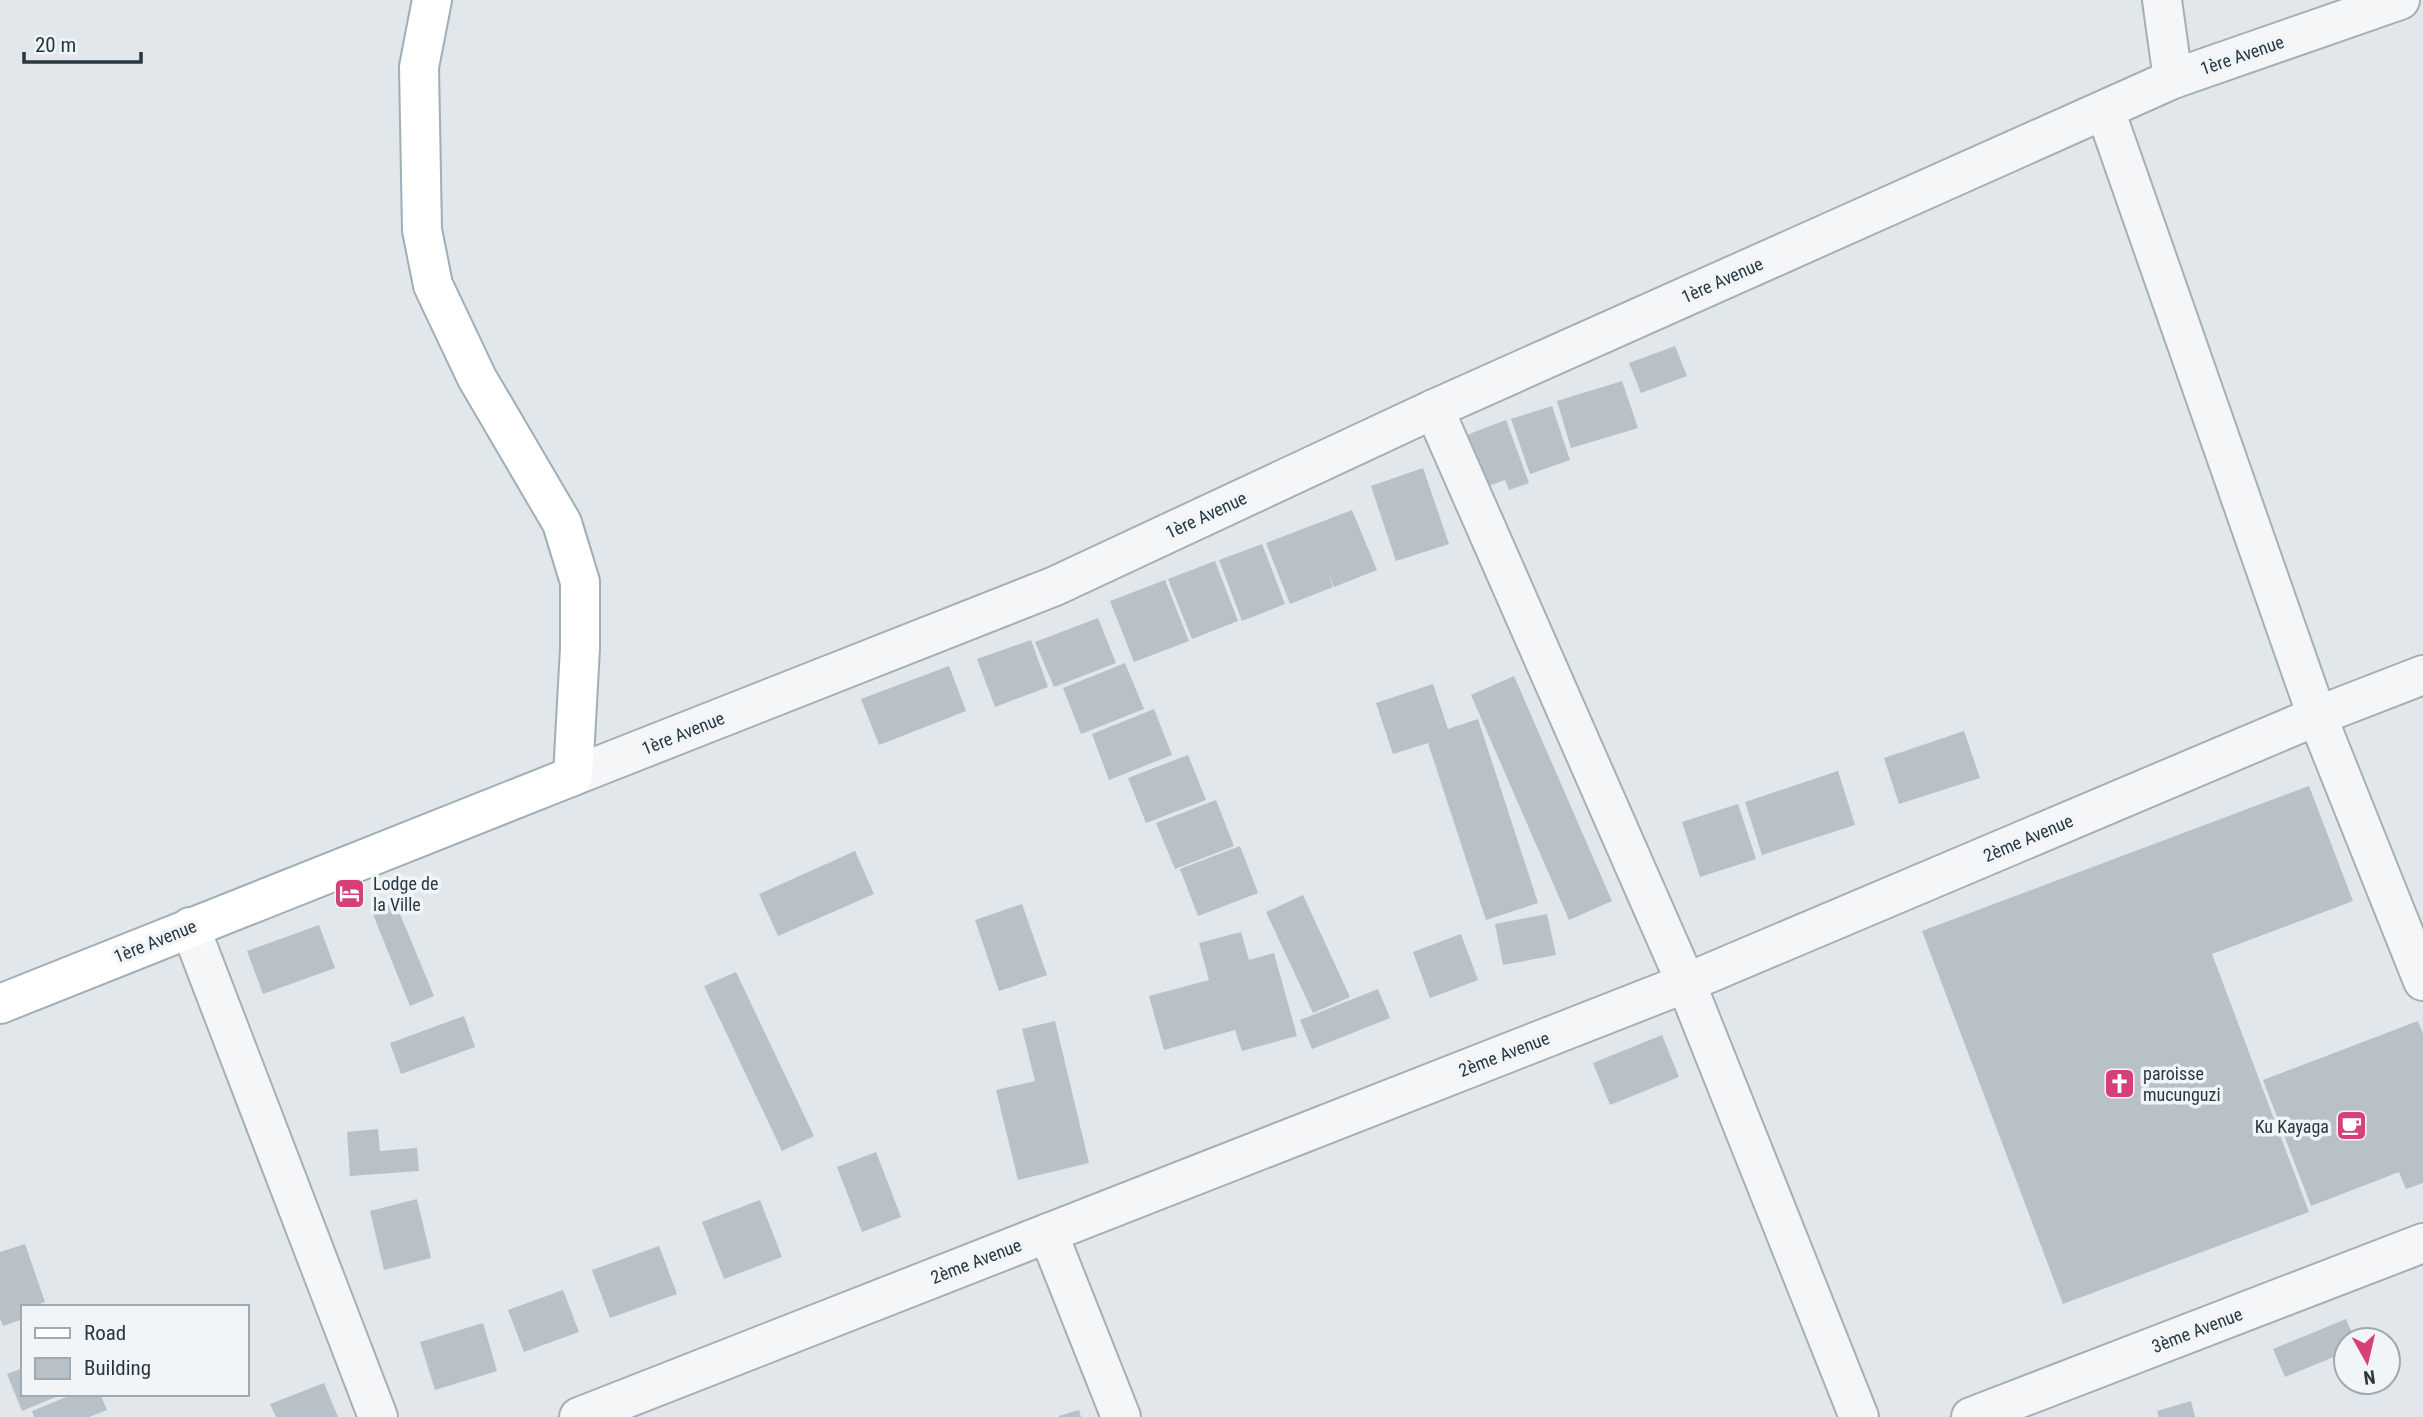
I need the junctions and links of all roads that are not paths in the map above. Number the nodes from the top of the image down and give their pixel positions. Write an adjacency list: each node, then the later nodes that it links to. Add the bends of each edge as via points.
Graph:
1 (432, 0): 9 (main road, via 419,67 422,230 433,285 477,378 562,523 580,582)
2 (2162, 0): 4 (street)
3 (2400, 0): 4 (street, 1ère Avenue)
4 (2173, 79): 5 (street, 1ère Avenue)
5 (2105, 110): 6 (street, 1ère Avenue); 8 (street)
6 (1434, 409): 9 (street, 1ère Avenue, via 1055,586); 12 (street)
7 (2423, 675): 8 (street, 2ème Avenue)
8 (2317, 716): 11 (street); 12 (street, 2ème Avenue)
9 (573, 776): 10 (main road, 1ère Avenue)
10 (190, 927): 13 (main road, 1ère Avenue); 16 (street)
11 (2423, 981)
12 (1686, 983): 14 (street, 2ème Avenue); 19 (street)
13 (0, 1003)
14 (1048, 1233): 17 (street, 2ème Avenue); 18 (street)
15 (2423, 1244): 20 (street, 3ème Avenue)
16 (378, 1417)
17 (579, 1417)
18 (1121, 1417)
19 (1859, 1417)
20 (1971, 1417)

